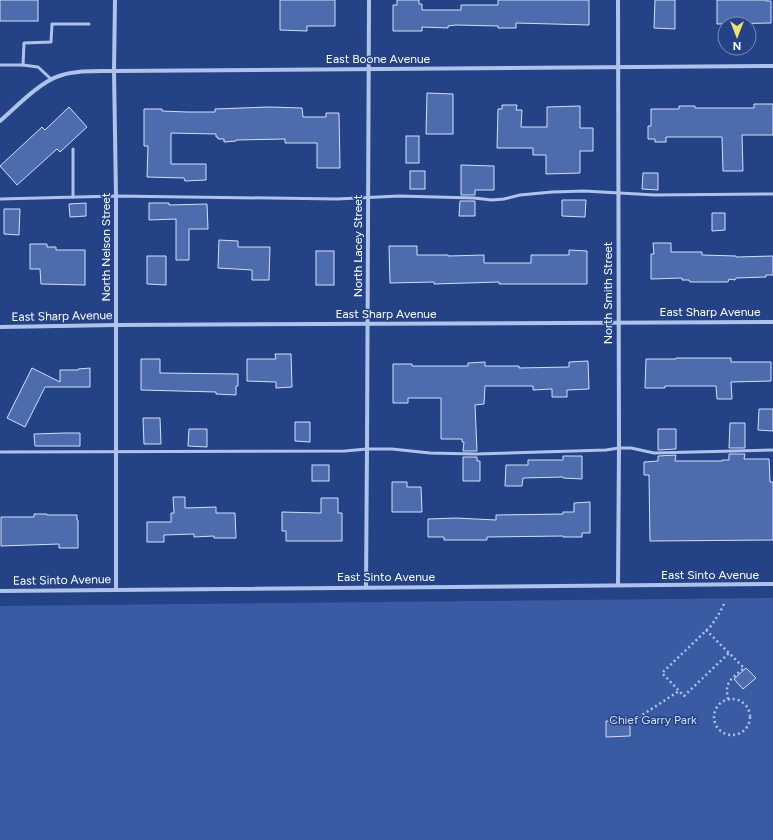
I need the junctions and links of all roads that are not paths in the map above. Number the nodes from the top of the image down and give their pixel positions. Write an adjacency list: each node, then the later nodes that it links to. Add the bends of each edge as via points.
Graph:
1 (115, 0): 10 (street, North Nelson Street)
2 (369, 0): 9 (street, North Lacey Street)
3 (618, 0): 8 (street, North Smith Street)
4 (88, 24): 6 (lane, via 52,24 50,42 24,43)
5 (0, 65): 6 (lane)
6 (23, 65): 11 (lane, via 38,67)
7 (773, 66): 8 (street, East Boone Avenue)
8 (618, 68): 9 (street, East Boone Avenue); 14 (street, North Smith Street)
9 (368, 69): 10 (street, East Boone Avenue); 18 (street, North Lacey Street)
10 (114, 71): 11 (street, East Boone Avenue, via 73,73); 16 (street, North Nelson Street)
11 (51, 80): 12 (street, East Boone Avenue, via 39,87)
12 (0, 121)
13 (73, 149): 17 (lane)
14 (618, 192): 15 (lane, via 663,195); 18 (lane, via 552,192 492,200); 20 (street, North Smith Street)
15 (773, 194)
16 (116, 196): 17 (lane); 18 (lane, via 329,199); 23 (street, North Nelson Street)
17 (74, 197): 19 (lane)
18 (367, 197): 22 (street, North Lacey Street)
19 (0, 199)
20 (618, 322): 21 (street, East Sharp Avenue); 22 (street, East Sharp Avenue); 25 (street, North Smith Street)
21 (773, 322)
22 (368, 324): 23 (street, East Sharp Avenue); 26 (street, North Lacey Street)
23 (116, 325): 24 (street, East Sharp Avenue); 29 (street, North Nelson Street)
24 (0, 327)
25 (619, 448): 26 (lane, via 476,454); 27 (lane, via 654,453); 31 (street, North Smith Street)
26 (367, 450): 29 (lane); 32 (street, North Lacey Street)
27 (773, 450)
28 (0, 452): 29 (lane)
29 (116, 452): 33 (street, North Nelson Street)
30 (773, 584): 31 (street, East Sinto Avenue)
31 (618, 585): 32 (street, East Sinto Avenue)
32 (366, 587): 33 (street, East Sinto Avenue)
33 (116, 590): 34 (street, East Sinto Avenue)
34 (0, 591)

